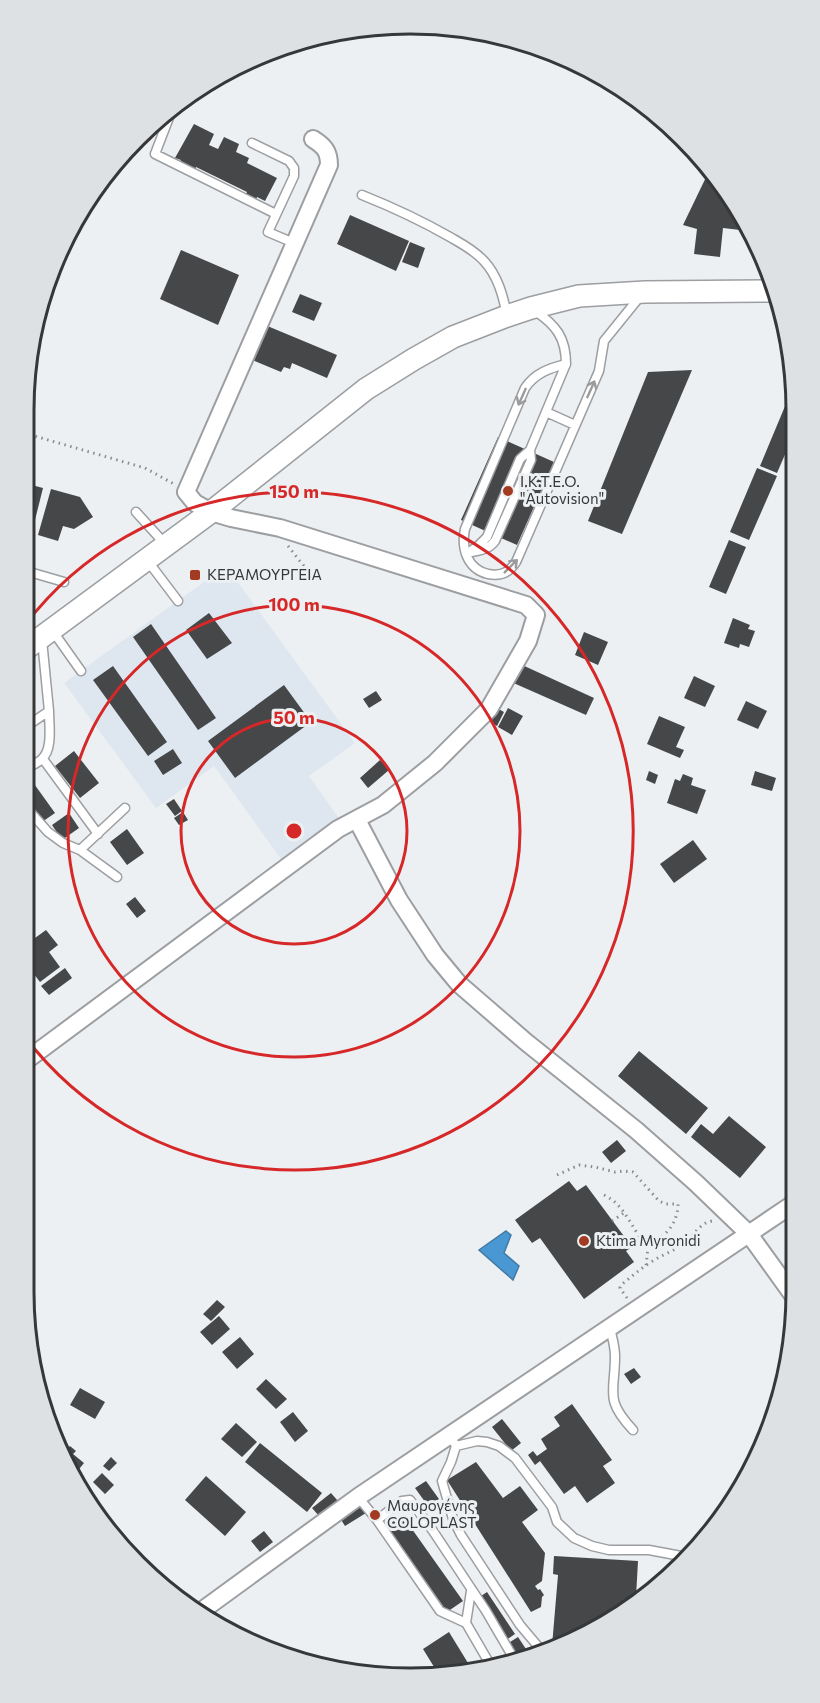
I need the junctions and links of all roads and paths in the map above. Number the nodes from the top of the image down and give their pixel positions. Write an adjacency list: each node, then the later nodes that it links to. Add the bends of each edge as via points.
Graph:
1 (166, 124): 5 (lane, via 155,154)
2 (313, 139): 6 (street, via 323,146 329,165)
3 (252, 143): 5 (lane, via 289,161 294,168)
4 (362, 195): 10 (lane, via 471,249 485,262 502,290)
5 (276, 214): 6 (lane, via 268,232)
6 (294, 243): 15 (street)
7 (767, 291): 8 (street)
8 (645, 292): 9 (street, via 579,296); 13 (lane, one-way to 8, via 598,371 604,341)
9 (531, 308): 10 (street); 11 (lane, via 558,331 566,350)
10 (507, 316): 17 (street, via 453,338 366,389)
11 (566, 364): 12 (lane); 20 (lane, one-way to 20, via 536,376 525,388 465,529)
12 (546, 412): 13 (lane); 20 (lane, via 530,450 520,459 487,537)
13 (575, 425): 20 (lane, one-way to 13, via 473,568 495,575 506,572 516,562)
14 (34, 436): 15 (path, via 145,468)
15 (186, 492): 17 (street)
16 (136, 512): 19 (lane)
17 (211, 512): 18 (street); 19 (street)
18 (280, 528): 23 (path, via 290,549); 35 (street, via 526,605 536,615 528,641 489,709 435,763 383,805)
19 (166, 545): 21 (street)
20 (466, 554)
21 (146, 560): 25 (lane); 26 (street)
22 (34, 573): 24 (lane)
23 (312, 575)
24 (64, 582)
25 (178, 601)
26 (46, 633): 27 (street); 28 (lane); 29 (lane)
27 (34, 642)
28 (81, 671)
29 (49, 711): 30 (lane); 31 (lane, via 50,736)
30 (34, 721)
31 (43, 759): 32 (lane); 36 (lane)
32 (34, 764)
33 (125, 808): 36 (lane)
34 (34, 816): 37 (lane, via 48,832)
35 (357, 820): 39 (street, via 338,829); 46 (street, via 399,900 459,984 636,1130)
36 (98, 834): 37 (lane)
37 (80, 850): 38 (lane)
38 (117, 877)
39 (34, 1055)
40 (557, 1175): 47 (path, via 579,1165 633,1172 659,1201 678,1204 668,1231)
41 (604, 1195): 43 (path)
42 (786, 1209): 46 (street)
43 (624, 1213): 44 (path); 47 (path)
44 (612, 1221)
45 (720, 1221): 48 (path, via 708,1221 675,1250)
46 (749, 1234): 49 (street); 51 (street)
47 (648, 1247): 48 (path)
48 (646, 1266): 50 (path, via 621,1285)
49 (786, 1285)
50 (629, 1300)
51 (610, 1328): 52 (lane, via 615,1358 614,1405); 53 (street)
52 (633, 1430)
53 (453, 1441): 54 (street); 56 (lane, via 487,1442 515,1458 552,1507 557,1522 574,1538 609,1550 649,1550); 60 (lane, via 451,1462 442,1481 453,1519 520,1625)
54 (358, 1497): 55 (lane); 58 (street)
55 (377, 1520): 57 (lane, via 402,1501 410,1500); 59 (lane, via 440,1611)
56 (679, 1556)
57 (471, 1591): 59 (lane); 61 (lane)
58 (206, 1608)
59 (466, 1623): 62 (lane)
60 (538, 1646)
61 (511, 1655)
62 (488, 1660)

